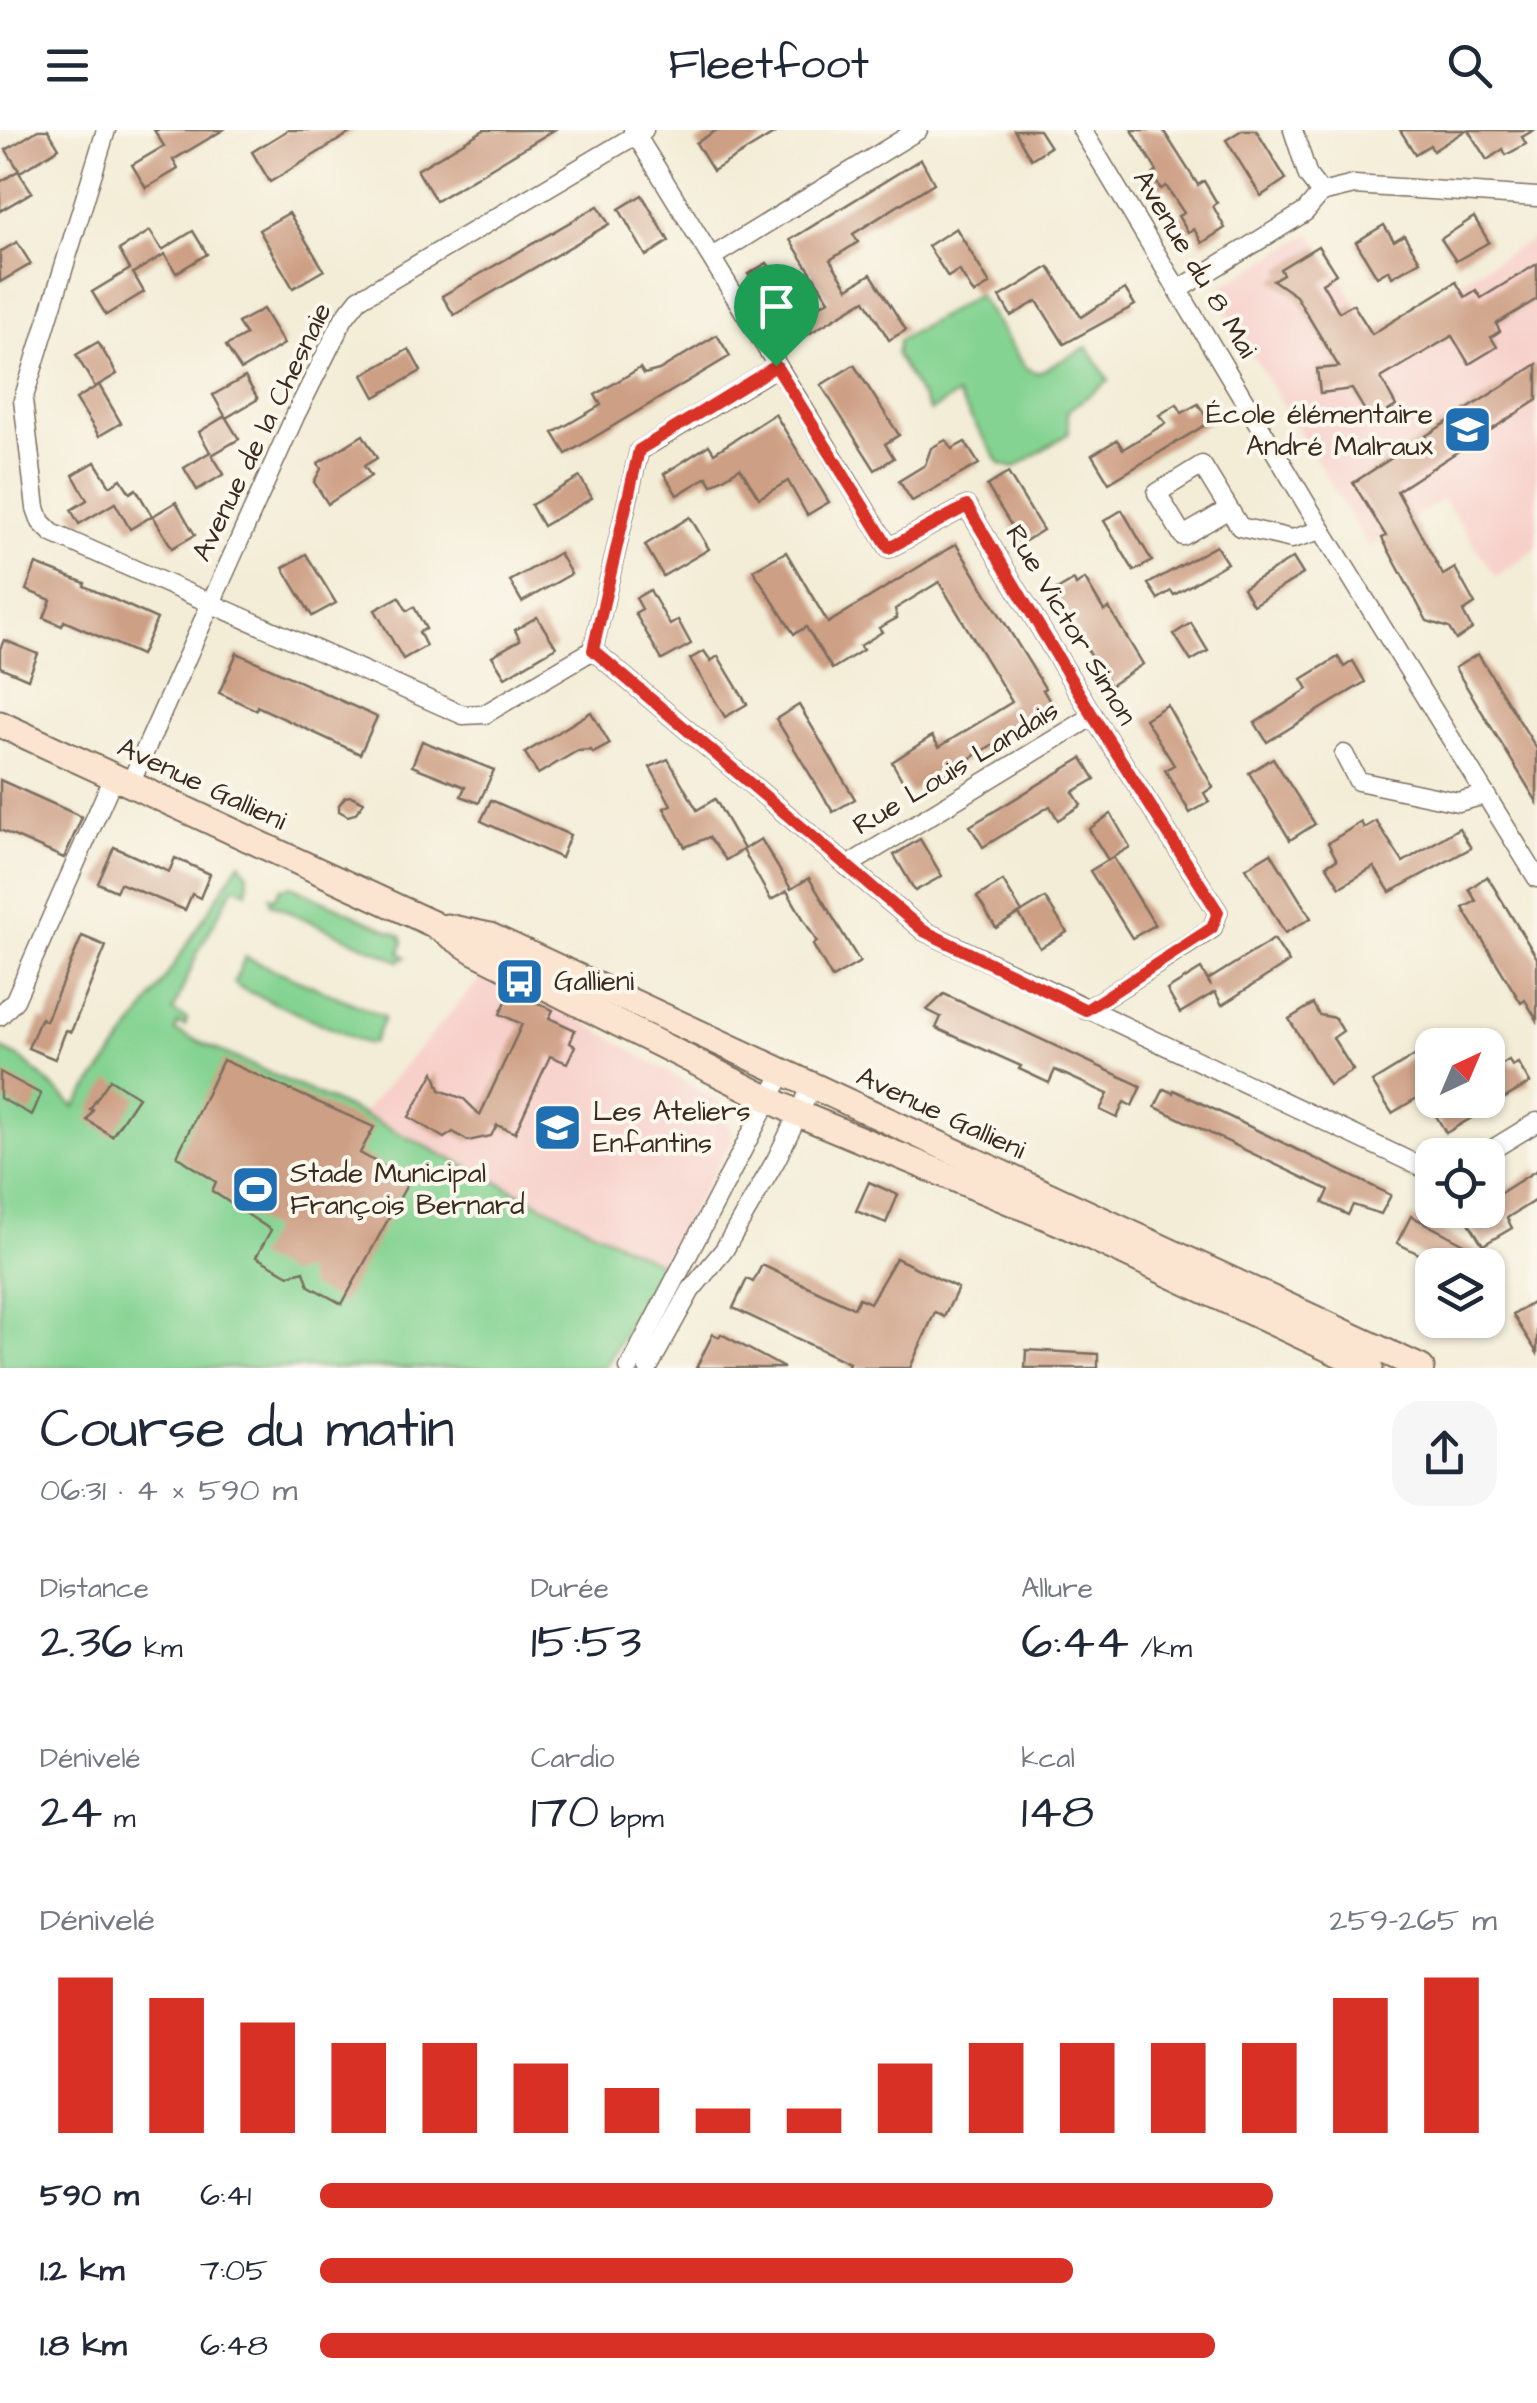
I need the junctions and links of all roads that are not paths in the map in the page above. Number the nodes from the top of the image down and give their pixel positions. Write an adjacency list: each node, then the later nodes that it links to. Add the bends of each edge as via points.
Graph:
1 (106, 130): 13 (street, via 23,400 36,508 52,533)
2 (918, 130): 8 (street)
3 (1082, 130): 9 (street, Avenue du 8 Mai)
4 (1292, 130): 6 (street)
5 (638, 132): 8 (street, Rue Victor Simon); 13 (street, Avenue de la Chesnaie, via 359,299 295,416)
6 (1321, 194): 7 (street, via 1354,185); 9 (street, via 1305,212)
7 (1537, 198)
8 (712, 257): 10 (street, Rue Victor Simon)
9 (1180, 289): 12 (street, Avenue du 8 Mai)
10 (776, 366): 14 (street, via 639,450); 15 (street, Rue Victor Simon, via 889,548 967,506)
11 (1228, 508): 12 (street, via 1240,526 1292,539)
12 (1322, 530): 19 (street, Avenue du 8 Mai)
13 (212, 603): 14 (street, via 463,715 485,714); 18 (street, Avenue de la Chesnaie)
14 (593, 650): 20 (street)
15 (1093, 716): 20 (street, Rue Louis Landais); 23 (street, Rue Victor Simon, via 1218,912 1212,928)
16 (0, 724): 18 (main road, Avenue Gallieni)
17 (1344, 754): 19 (street, via 1358,781 1458,802)
18 (122, 780): 22 (main road, Avenue Gallieni); 24 (street, Avenue de la Chesnaie, via 15,1000)
19 (1485, 795): 21 (street, Avenue du 8 Mai)
20 (847, 866): 23 (street, via 924,931)
21 (1537, 878)
22 (432, 924): 25 (main road, Avenue Gallieni, via 490,936); 27 (main road, Avenue Gallieni)
23 (1086, 1010): 31 (street)
24 (0, 1016)
25 (782, 1072): 26 (main road, Avenue Gallieni); 27 (street)
26 (812, 1086): 28 (street); 35 (main road, Avenue Gallieni)
27 (770, 1098): 28 (main road, Avenue Gallieni); 32 (street)
28 (799, 1114): 33 (street, via 724,1250 691,1290); 34 (main road, Avenue Gallieni, via 1059,1222)
29 (1537, 1122): 30 (street)
30 (1505, 1142)
31 (1415, 1164)
32 (630, 1368)
33 (648, 1368)
34 (1370, 1368)
35 (1421, 1368)

